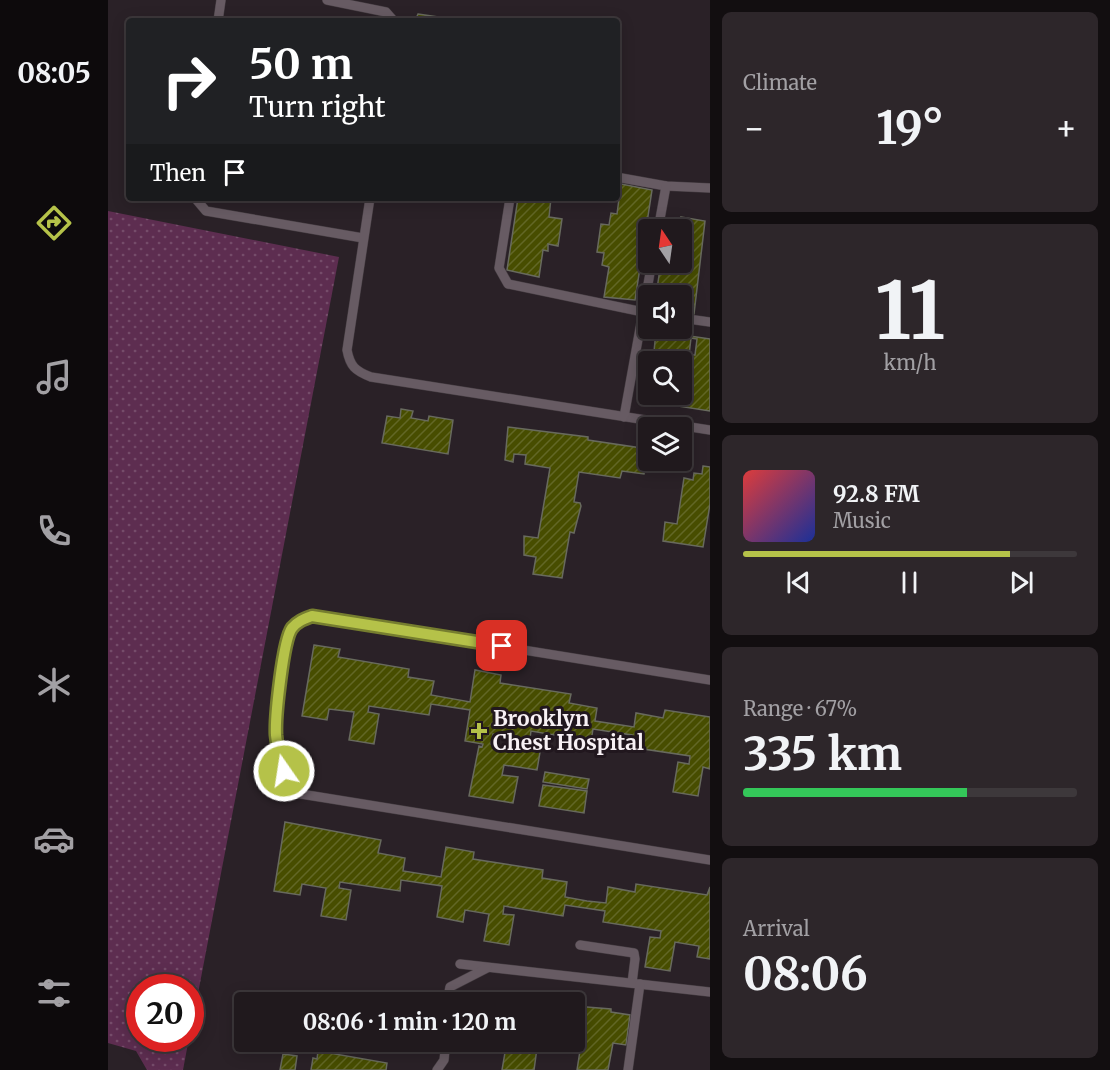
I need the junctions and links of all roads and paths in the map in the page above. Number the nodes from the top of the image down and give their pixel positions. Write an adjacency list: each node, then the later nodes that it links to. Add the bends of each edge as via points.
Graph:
1 (222, 0): 3 (lane)
2 (327, 0): 4 (lane, via 386,12)
3 (219, 18)
4 (391, 18)
5 (620, 178): 6 (lane)
6 (666, 186): 7 (lane); 11 (lane)
7 (710, 188)
8 (198, 201): 12 (lane, via 206,211)
9 (369, 201): 12 (lane)
10 (510, 201): 13 (lane, via 499,268 508,284)
11 (660, 219)
12 (363, 238): 17 (lane, via 347,350 350,364 359,373)
13 (638, 312)
14 (692, 320): 15 (lane)
15 (710, 322)
16 (640, 339): 17 (lane)
17 (624, 417): 18 (lane)
18 (710, 430)
19 (710, 680): 20 (lane, via 312,616 300,620 291,630 285,646 276,735 284,771 301,794)
20 (710, 860)
21 (580, 945): 24 (lane, via 634,953)
22 (460, 964): 23 (lane)
23 (489, 967): 24 (lane); 25 (lane, via 450,987)
24 (636, 983): 26 (lane); 29 (lane)
25 (449, 992)
26 (710, 992)
27 (445, 1052): 28 (lane)
28 (437, 1070)
29 (628, 1070)

